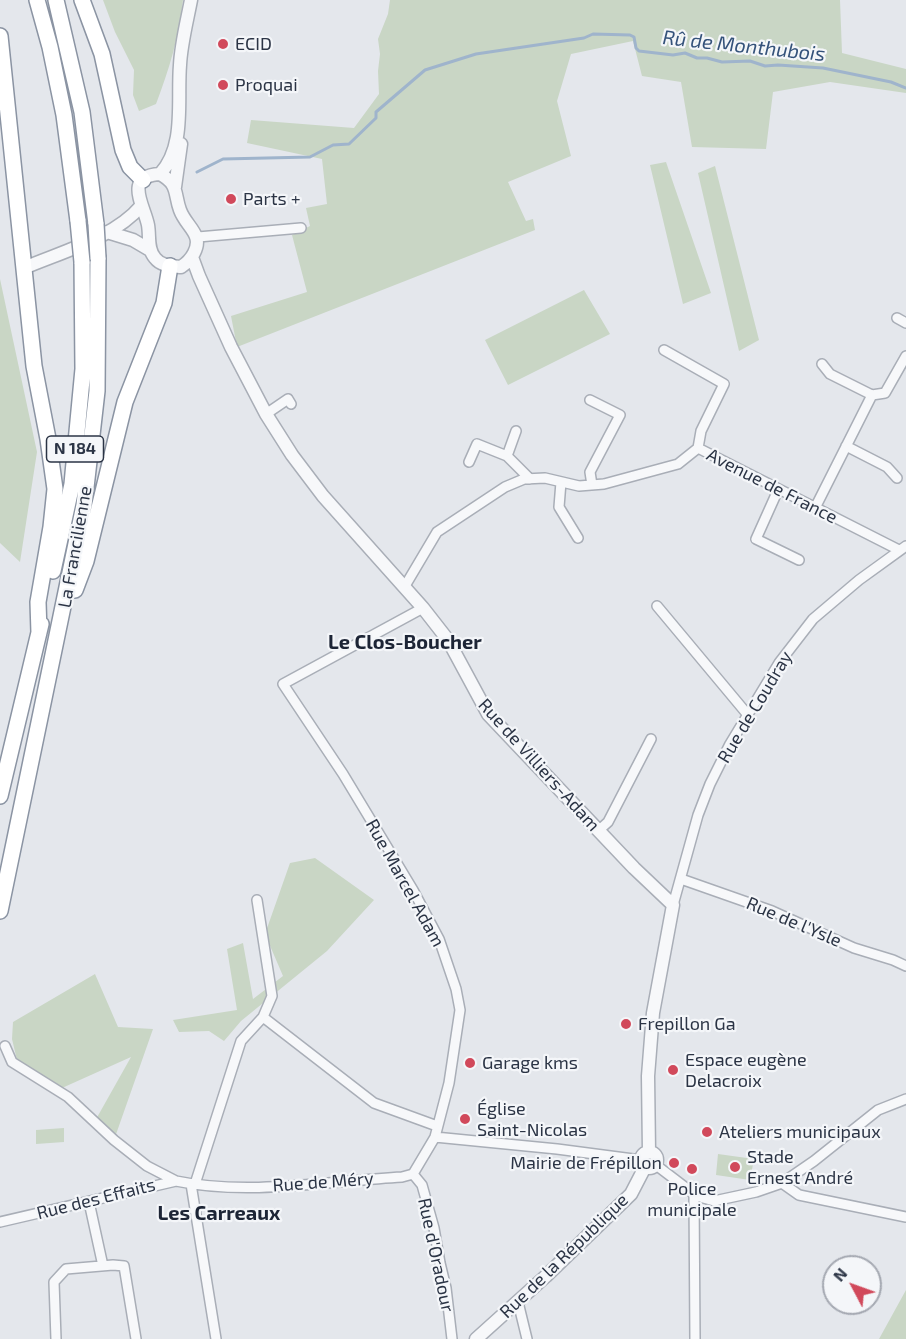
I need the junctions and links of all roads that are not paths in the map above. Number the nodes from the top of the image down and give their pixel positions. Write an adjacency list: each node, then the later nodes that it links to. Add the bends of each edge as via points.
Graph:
1 (37, 0): 44 (highway, La Francilienne / N 184, bridge, via 64,115 78,220 83,369 72,484)
2 (56, 0): 11 (highway, La Francilienne / N 184, via 82,112)
3 (82, 0): 8 (highway, via 102,54 123,150 130,167)
4 (191, 0): 6 (street, via 180,64)
5 (0, 36): 17 (highway)
6 (178, 120): 7 (street, via 174,151); 9 (street, via 182,146)
7 (160, 174): 8 (street); 9 (street)
8 (143, 180): 10 (street, via 137,195)
9 (175, 187): 13 (street, via 180,211)
10 (141, 206): 11 (street, via 131,218); 14 (street, via 148,224)
11 (102, 228): 14 (street); 17 (street); 43 (highway, La Francilienne / N 184, bridge, via 98,258 97,391 84,505)
12 (301, 228): 13 (street)
13 (198, 237): 15 (street)
14 (150, 250): 16 (street, via 156,260)
15 (192, 257): 16 (street); 18 (street, Rue de Villiers-Adam)
16 (175, 266): 18 (street); 43 (highway, via 167,274 164,303 125,402 86,561)
17 (24, 268): 44 (highway, via 34,366 55,489 38,602)
18 (199, 276): 25 (street, Rue de Villiers-Adam)
19 (664, 350): 28 (street, via 724,384 701,431)
20 (906, 356): 22 (street, via 885,393)
21 (822, 364): 22 (street, via 830,374)
22 (872, 395): 27 (street)
23 (590, 400): 34 (street, via 620,415 590,472)
24 (291, 404): 25 (street, via 288,399)
25 (266, 414): 40 (street, Rue de Villiers-Adam, via 323,496)
26 (516, 431): 29 (street)
27 (846, 446): 31 (street, via 887,467); 36 (street)
28 (698, 448): 34 (street, Avenue de France, via 678,464); 35 (street, Avenue de France)
29 (507, 456): 30 (street, via 477,444); 32 (street)
30 (469, 462)
31 (897, 478)
32 (530, 479): 33 (street, Avenue de France); 40 (street, Avenue de France, via 505,487 437,532)
33 (561, 482): 34 (street, Avenue de France); 37 (street, via 559,507)
34 (592, 485)
35 (778, 490): 36 (street, Avenue de France); 39 (street, via 756,539)
36 (815, 507): 38 (street, Avenue de France)
37 (578, 538)
38 (902, 548): 45 (street, Rue de Coudray, via 813,619 779,663)
39 (799, 560)
40 (405, 586): 42 (street, Rue de Villiers-Adam)
41 (657, 606): 45 (street)
42 (423, 608): 48 (street, Rue de Villiers-Adam, via 447,640 488,714); 57 (street, Rue Marcel Adam, via 284,684 343,774 439,939 460,1010 449,1083)
43 (60, 626): 52 (highway, La Francilienne / N 184)
44 (39, 633): 47 (highway, La Francilienne / N 184)
45 (748, 715): 49 (street, Rue de Coudray, via 710,784)
46 (651, 739): 48 (street, via 608,822)
47 (0, 796)
48 (598, 831): 51 (street, Rue de Villiers-Adam)
49 (681, 879): 51 (street, Rue de Coudray); 53 (street, Rue de l'Ysle)
50 (257, 900): 54 (street, via 272,996)
51 (673, 905): 59 (street, via 653,1012 647,1085)
52 (0, 911)
53 (906, 966)
54 (263, 1017): 57 (street, via 374,1103); 63 (street, via 241,1041)
55 (5, 1046): 61 (street, via 12,1062 68,1097 147,1166)
56 (906, 1099): 62 (street, via 878,1110)
57 (437, 1126): 58 (street, Rue Marcel Adam)
58 (435, 1137): 59 (street); 60 (street)
59 (648, 1161): 64 (street); 69 (street, Rue de la République, via 631,1194)
60 (413, 1174): 63 (street, Rue de Méry, via 292,1185); 73 (street, Rue d'Oradour, via 422,1185 435,1228)
61 (176, 1181): 63 (street, Rue des Effaits); 65 (street, Rue des Effaits)
62 (783, 1183): 64 (street, via 714,1201); 66 (street, via 799,1195)
63 (193, 1184): 72 (street)
64 (694, 1194): 76 (street)
65 (89, 1202): 67 (street, Rue des Effaits); 68 (street)
66 (906, 1217)
67 (1, 1222)
68 (103, 1266): 70 (street, via 66,1269 54,1282); 71 (street, via 124,1266)
69 (518, 1302): 74 (street, Rue de la République); 75 (street)
70 (56, 1339)
71 (136, 1339)
72 (216, 1339)
73 (452, 1339)
74 (476, 1339)
75 (527, 1339)
76 (695, 1339)

